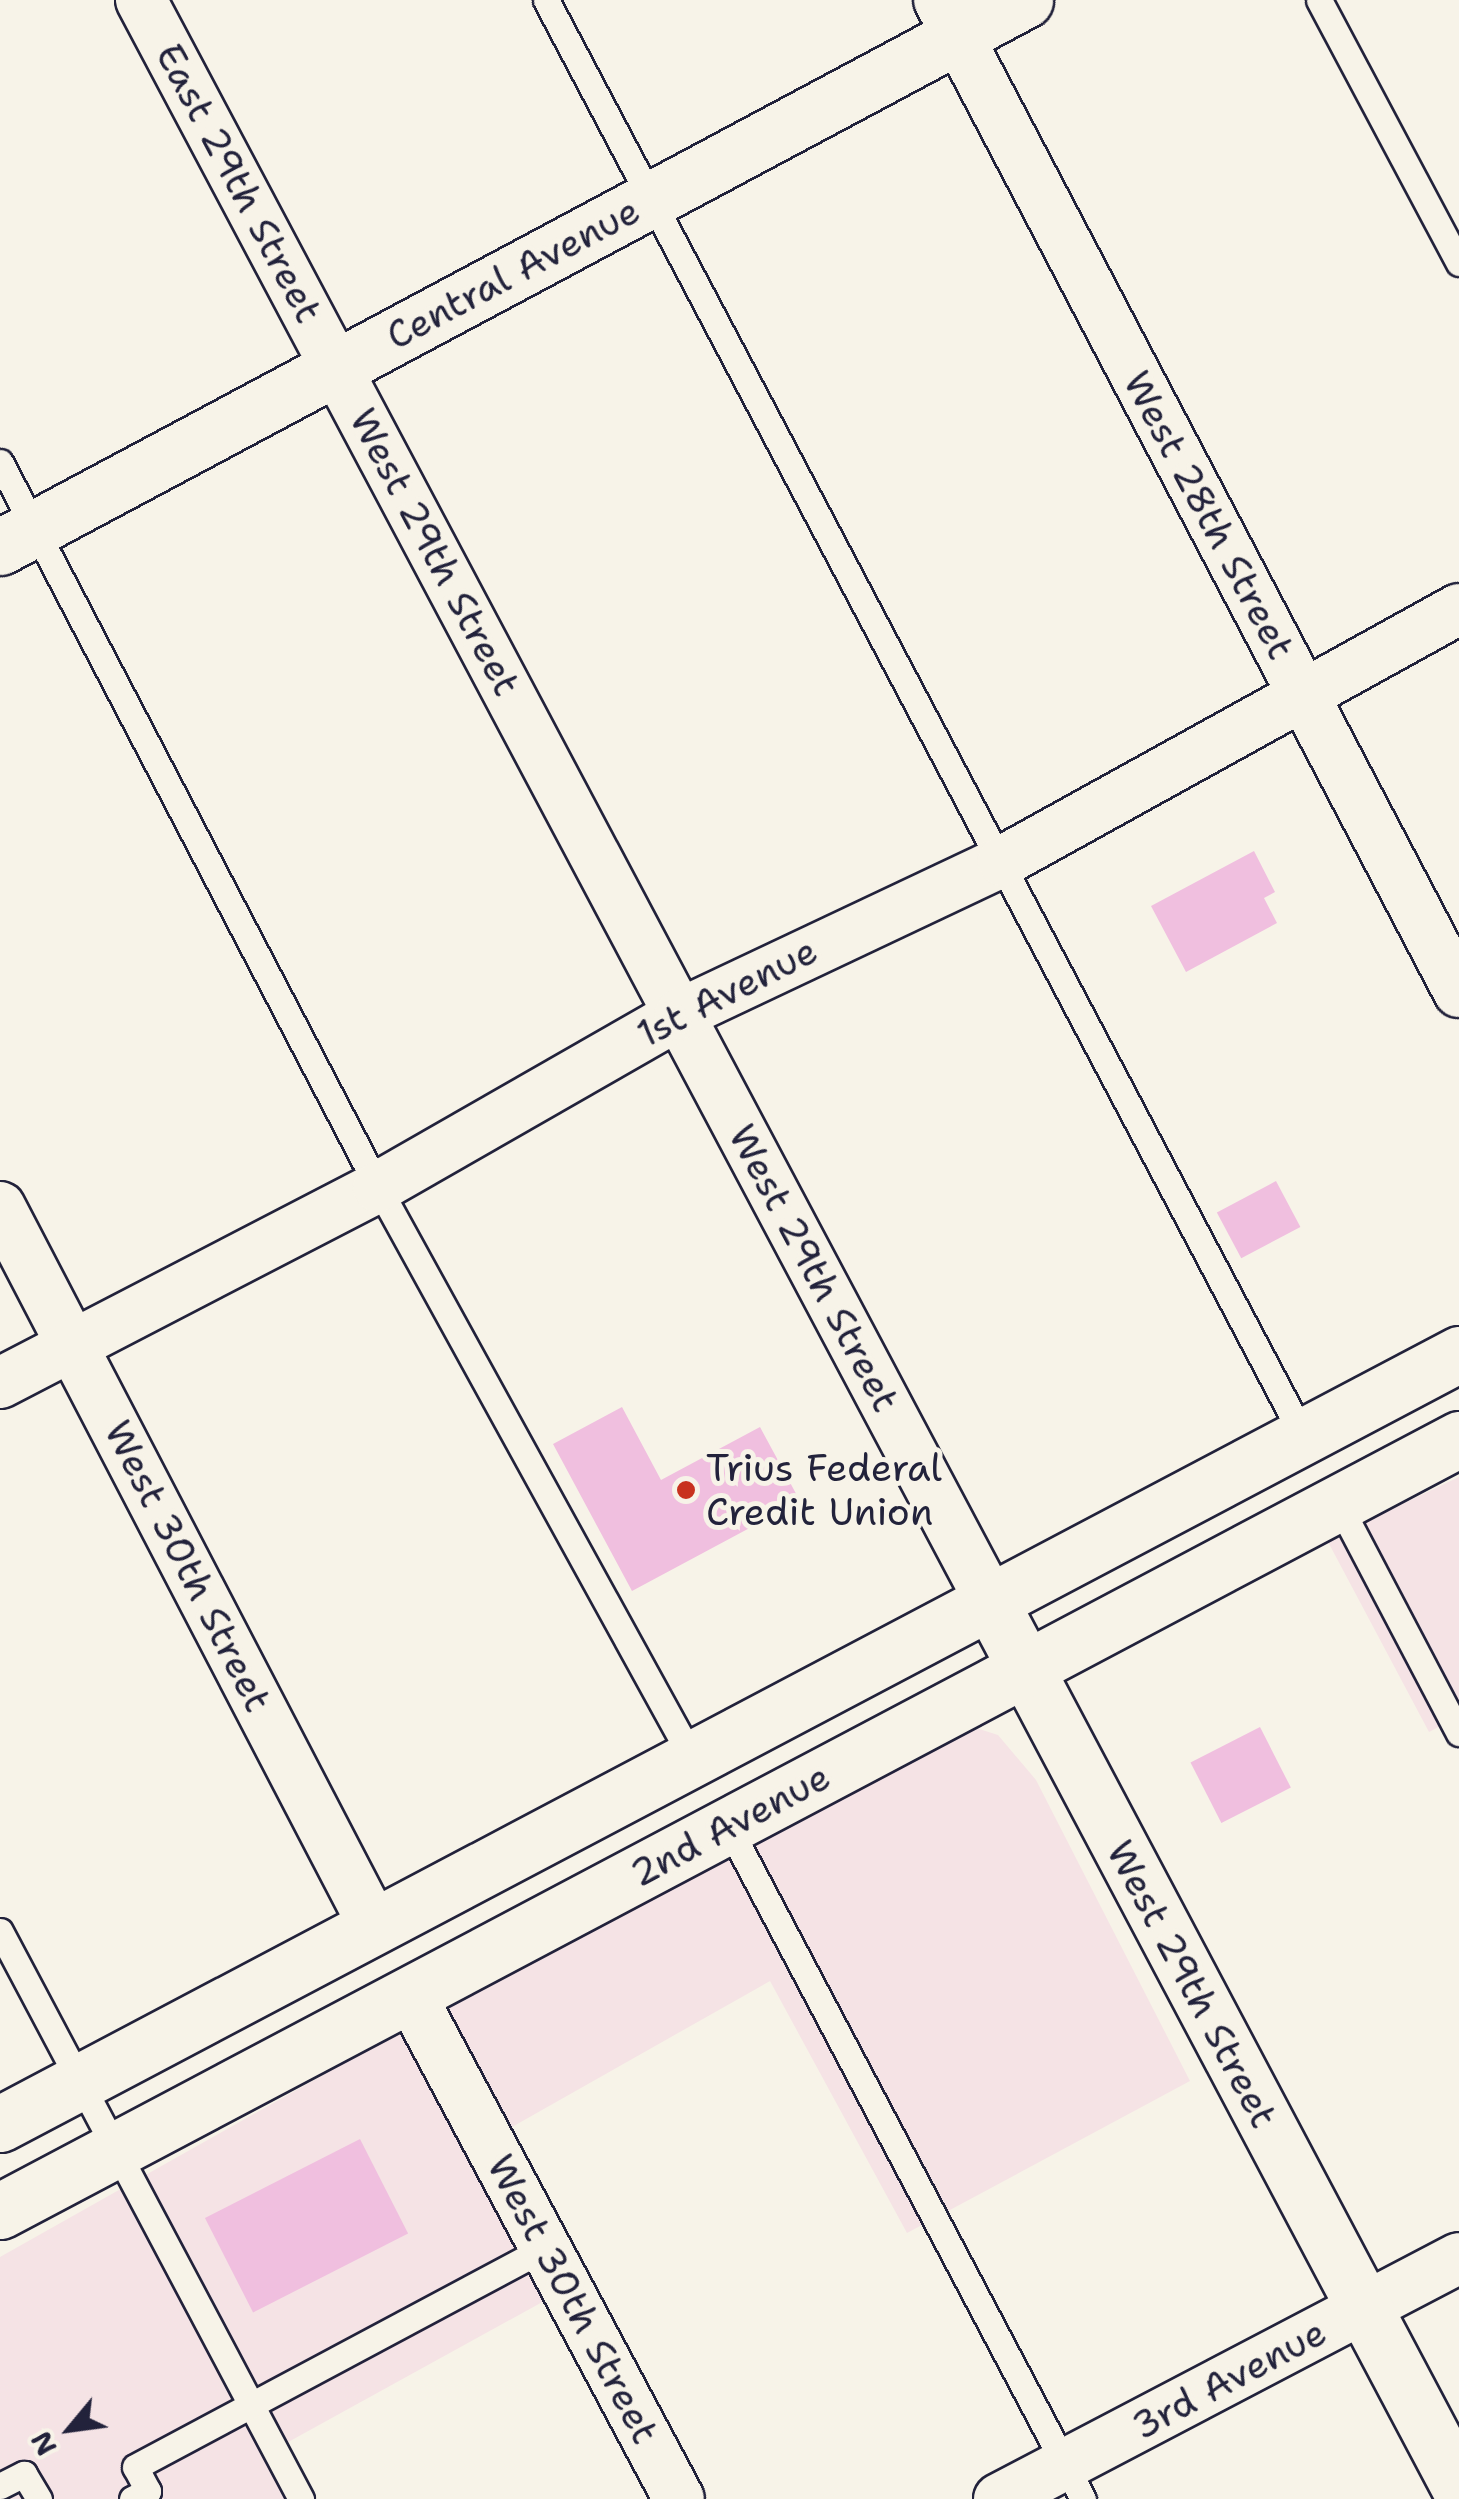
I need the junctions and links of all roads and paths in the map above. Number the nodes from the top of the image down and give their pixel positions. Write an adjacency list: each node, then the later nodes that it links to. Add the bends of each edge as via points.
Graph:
1 (141, 0): 8 (street, East 29th Street)
2 (546, 0): 6 (lane)
3 (1026, 0): 5 (main road, Central Avenue)
4 (1319, 0): 7 (lane)
5 (949, 19): 6 (main road, Central Avenue); 12 (street, West 28th Street)
6 (652, 200): 8 (main road, Central Avenue); 13 (lane)
7 (1459, 263)
8 (336, 367): 10 (main road, Central Avenue); 15 (street, West 29th Street)
9 (0, 462): 10 (lane)
10 (17, 538): 16 (lane)
11 (1459, 609): 12 (street, 1st Avenue)
12 (1305, 698): 13 (street, 1st Avenue); 14 (street, West 28th Street)
13 (1003, 861): 15 (street, 1st Avenue); 21 (lane)
14 (1459, 992)
15 (680, 1014): 16 (street, 1st Avenue); 24 (street, West 29th Street)
16 (378, 1187): 18 (street, 1st Avenue); 27 (lane)
17 (0, 1207): 18 (street, West 30th Street)
18 (74, 1345): 20 (street, 1st Avenue); 29 (street, West 30th Street)
19 (1459, 1354): 21 (main road, 2nd Avenue)
20 (0, 1383)
21 (1302, 1436): 24 (main road, 2nd Avenue)
22 (1459, 1438): 23 (main road, 2nd Avenue)
23 (1338, 1503): 25 (main road, 2nd Avenue); 26 (lane)
24 (990, 1601): 25 (main road, West 29th Street); 27 (main road, 2nd Avenue)
25 (1025, 1668): 28 (main road, 2nd Avenue); 38 (main road, West 29th Street)
26 (1459, 1733)
27 (692, 1758): 29 (main road, 2nd Avenue)
28 (728, 1826): 31 (main road, 2nd Avenue); 40 (lane)
29 (374, 1926): 32 (main road, 2nd Avenue)
30 (0, 1931): 32 (lane)
31 (410, 1994): 34 (main road, 2nd Avenue); 36 (street, West 30th Street)
32 (83, 2080): 33 (main road, 2nd Avenue); 34 (lane)
33 (0, 2124)
34 (118, 2148): 35 (main road, 2nd Avenue); 39 (lane)
35 (0, 2211)
36 (545, 2248): 39 (lane); 46 (street, West 30th Street)
37 (1459, 2258): 38 (street, 3rd Avenue)
38 (1364, 2308): 40 (street, 3rd Avenue); 42 (main road, West 29th Street)
39 (252, 2404): 44 (lane, via 134,2467 148,2491); 45 (lane)
40 (1074, 2482): 47 (street, 3rd Avenue)
41 (0, 2486): 43 (lane, via 24,2474)
42 (1459, 2487)
43 (38, 2499)
44 (132, 2499)
45 (301, 2499)
46 (679, 2499)
47 (1000, 2499)

